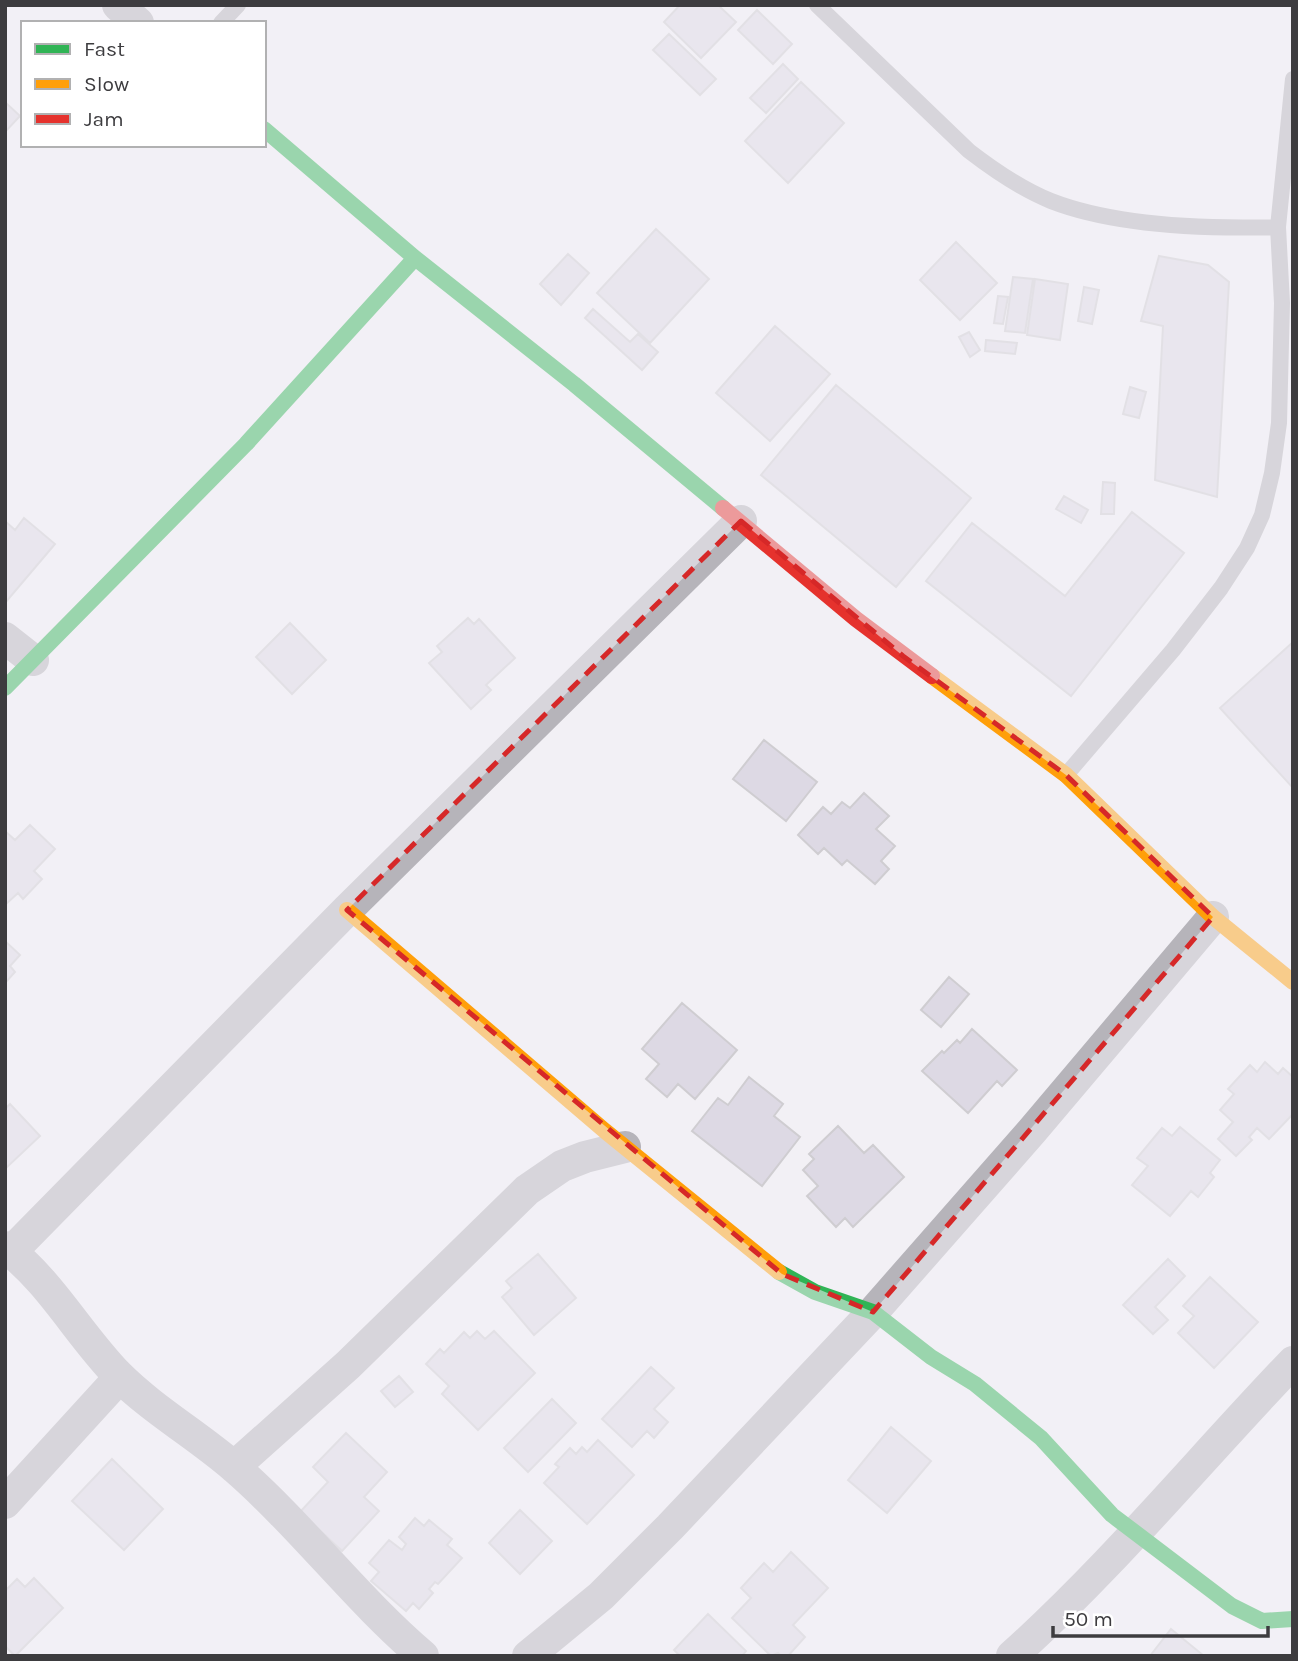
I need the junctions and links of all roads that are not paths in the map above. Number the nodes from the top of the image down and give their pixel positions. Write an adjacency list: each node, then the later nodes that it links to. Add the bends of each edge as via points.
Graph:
1 (118, 5): 4 (street)
2 (238, 5): 5 (lane)
3 (817, 5): 8 (lane, via 969,151 1026,190 1076,209 1125,218 1195,227)
4 (136, 21)
5 (223, 21)
6 (1293, 79): 8 (lane)
7 (266, 131): 9 (street)
8 (1278, 227): 14 (lane, via 1282,303 1279,423 1262,515 1220,589)
9 (415, 258): 10 (street); 12 (street, via 246,444)
10 (741, 521): 14 (street, via 903,656); 15 (street)
11 (5, 638): 12 (street)
12 (33, 660): 13 (street)
13 (5, 688)
14 (1066, 775): 16 (street)
15 (347, 910): 18 (street); 19 (street)
16 (1213, 917): 17 (street); 20 (street)
17 (1293, 982)
18 (625, 1147): 20 (street, via 782,1273 815,1292); 23 (street, via 562,1166 527,1190 348,1365)
19 (8, 1250): 22 (street, via 33,1272)
20 (873, 1312): 25 (street, via 1017,1417 1105,1507); 28 (street, via 670,1527 601,1595)
21 (1293, 1362): 25 (street)
22 (120, 1377): 23 (street); 24 (street)
23 (234, 1467): 27 (street, via 358,1596)
24 (5, 1503)
25 (1135, 1531): 26 (street, via 1232,1606 1273,1622); 29 (street, via 1056,1617)
26 (1293, 1619)
27 (423, 1656)
28 (528, 1656)
29 (1012, 1656)

